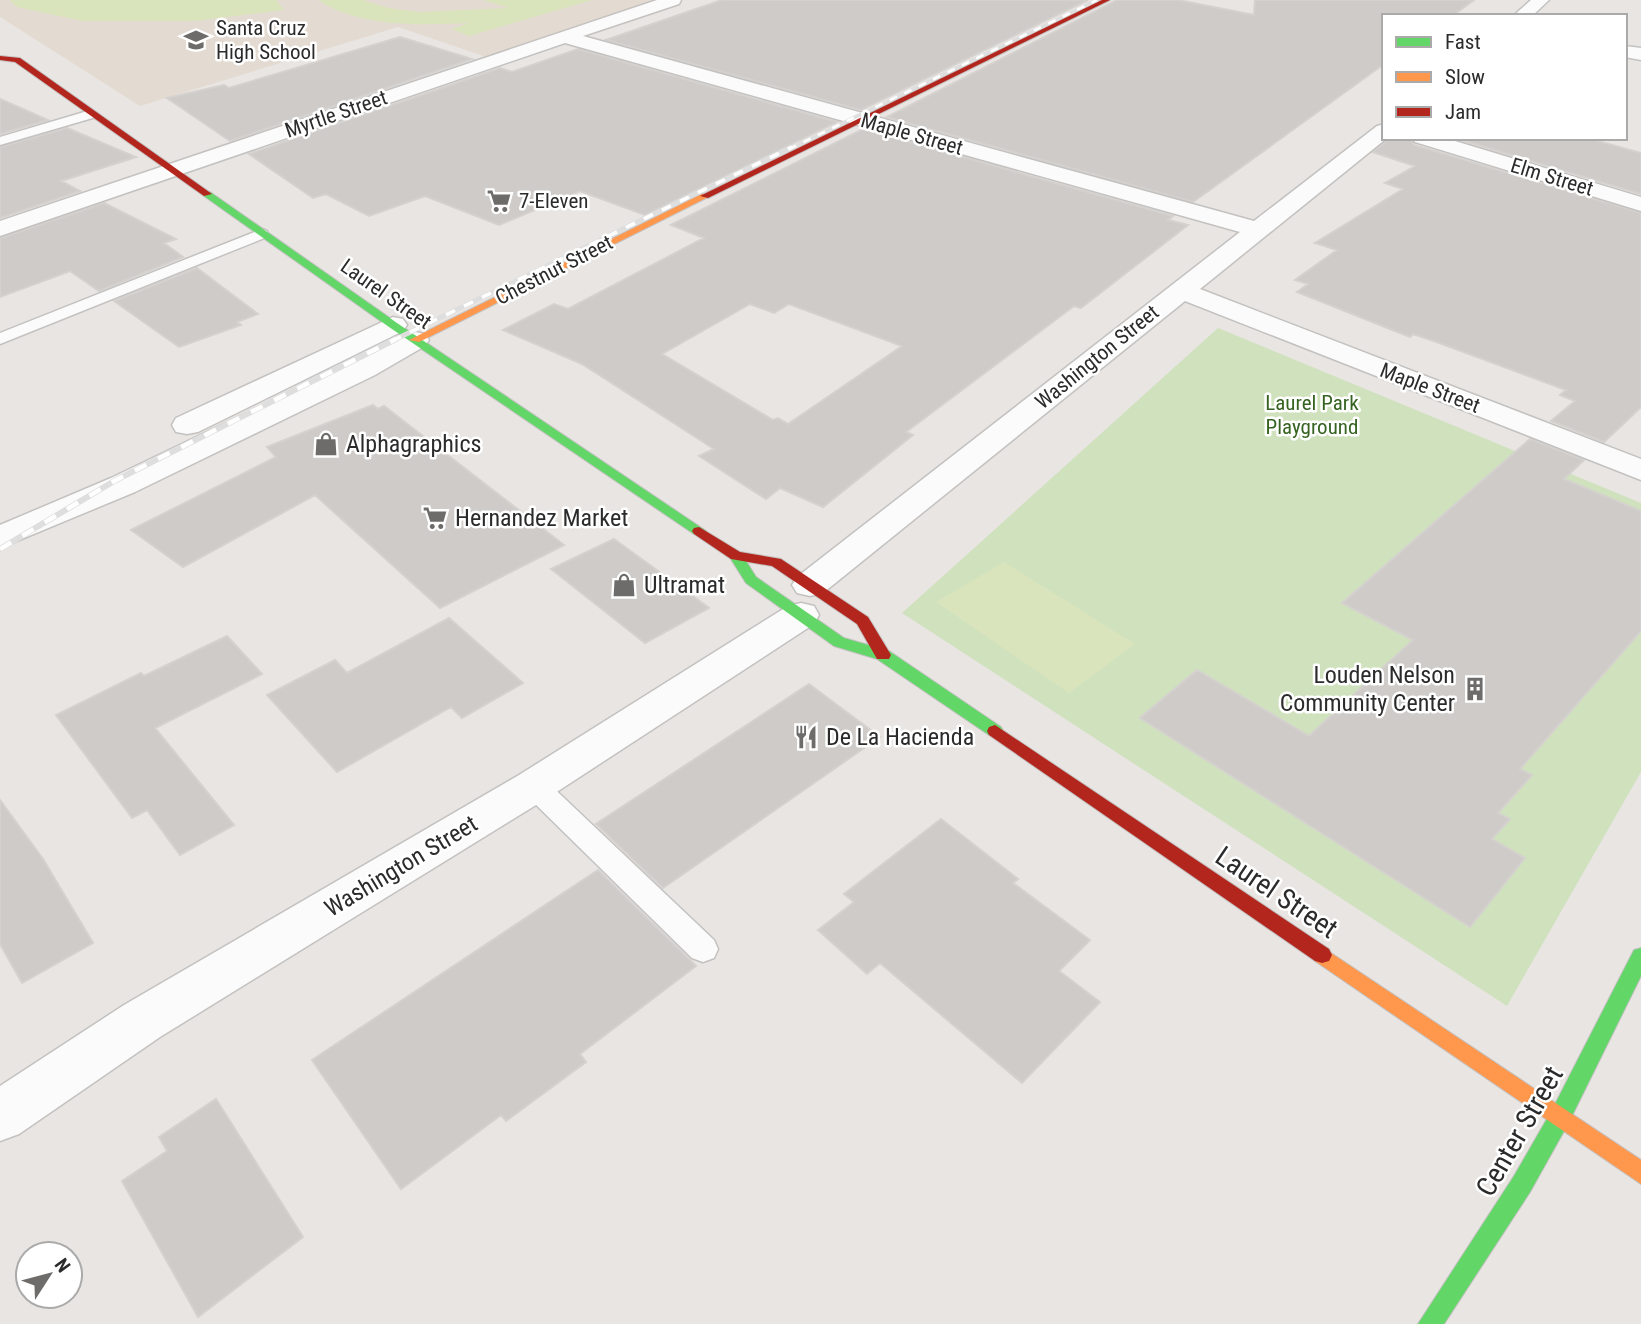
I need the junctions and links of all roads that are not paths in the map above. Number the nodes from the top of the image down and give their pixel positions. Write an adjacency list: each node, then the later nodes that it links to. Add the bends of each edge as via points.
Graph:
1 (673, 0): 6 (street, Myrtle Street)
2 (1080, 0): 10 (main road, Chestnut Street)
3 (1107, 0): 10 (main road, Chestnut Street)
4 (1541, 0): 5 (street)
5 (1524, 14)
6 (565, 37): 10 (street, Maple Street); 14 (street, Myrtle Street)
7 (0, 41): 8 (main road, Laurel Street, via 16,49)
8 (6, 61): 9 (main road, Laurel Street)
9 (91, 114): 13 (lane); 14 (main road, Laurel Street)
10 (849, 117): 15 (main road, Chestnut Street); 18 (street, Maple Street); 21 (main road, Chestnut Street)
11 (1382, 132): 18 (street, Washington Street)
12 (1429, 140): 16 (street, Elm Street)
13 (0, 141)
14 (174, 170): 17 (street, Myrtle Street); 19 (main road, Laurel Street)
15 (708, 176)
16 (1641, 204)
17 (0, 229)
18 (1259, 230): 20 (street, Washington Street)
19 (262, 234): 21 (main road, Laurel Street); 22 (lane)
20 (1180, 290): 23 (street, Maple Street); 27 (street, Washington Street)
21 (407, 327): 24 (street, Chestnut Street, via 99,468); 25 (street, Chestnut Street, via 365,369 123,485); 26 (main road, Laurel Street)
22 (0, 339)
23 (1641, 470)
24 (0, 526)
25 (0, 538)
26 (736, 556): 27 (main road, Laurel Street, via 751,580); 27 (main road, Laurel Street, via 776,562)
27 (805, 600): 28 (main road, Laurel Street, via 839,642); 28 (main road, Laurel Street, via 863,621); 29 (street, Washington Street)
28 (883, 655): 33 (main road, Laurel Street)
29 (534, 786): 30 (lane); 32 (street, Washington Street, via 142,1021)
30 (703, 949)
31 (1641, 956): 33 (main road, Center Street)
32 (0, 1116)
33 (1560, 1118): 34 (main road, Laurel Street); 35 (main road, Center Street)
34 (1641, 1173)
35 (1430, 1324)

